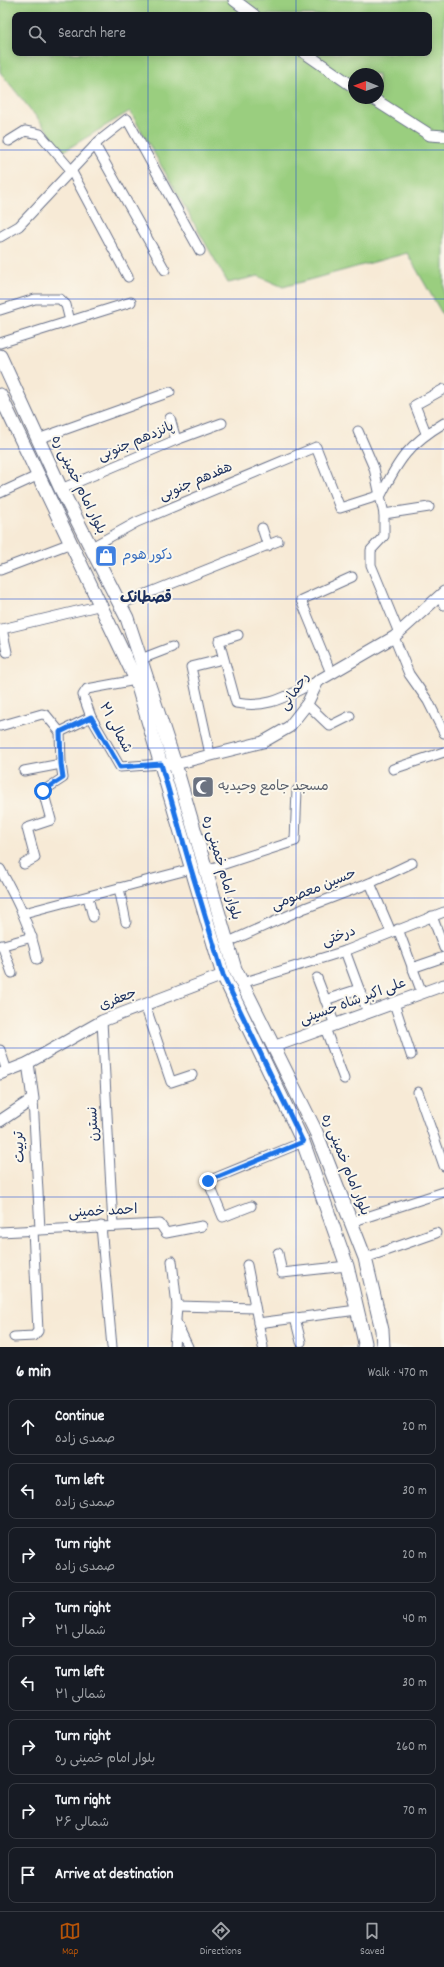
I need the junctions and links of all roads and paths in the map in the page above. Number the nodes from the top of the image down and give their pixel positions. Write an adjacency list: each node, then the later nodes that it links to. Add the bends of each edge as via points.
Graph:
1 (234, 0): 2 (street)
2 (250, 12)
3 (309, 56): 4 (street)
4 (348, 83)
5 (381, 104): 6 (street, via 430,135)
6 (444, 136)
7 (9, 141): 9 (street, via 25,132 40,134)
8 (96, 145): 9 (street); 11 (street, via 127,119); 12 (street)
9 (71, 170): 10 (street, via 19,226); 13 (street)
10 (0, 237)
11 (200, 251)
12 (165, 270)
13 (128, 277)
14 (131, 302): 16 (street)
15 (0, 310): 16 (street, via 35,299 60,299 66,305)
16 (70, 321): 17 (street)
17 (0, 343)
18 (0, 356): 27 (main road, بلوار امام خمینی ره)
19 (444, 389): 26 (street, via 415,405)
20 (170, 392): 27 (street)
21 (0, 395): 29 (main road, بلوار امام خمینی ره)
22 (170, 418): 28 (street)
23 (222, 423): 28 (street, پانزدهم جنوبی)
24 (444, 423): 26 (street)
25 (358, 430): 32 (street, via 374,468)
26 (426, 433): 32 (street, via 402,457)
27 (38, 438): 30 (main road, بلوار امام خمینی ره)
28 (176, 440): 30 (street, پانزدهم جنوبی)
29 (37, 476): 31 (street); 37 (main road, بلوار امام خمینی ره)
30 (61, 489): 39 (main road, بلوار امام خمینی ره)
31 (0, 493)
32 (380, 495): 34 (street); 39 (street, هفدهم جنوبی, via 340,508 316,447 137,522)
33 (429, 507): 34 (street)
34 (384, 514): 46 (street, via 384,536 371,550 371,565)
35 (262, 528): 38 (street)
36 (278, 542): 38 (street)
37 (71, 543): 40 (street); 44 (main road, بلوار امام خمینی ره)
38 (268, 546): 43 (street)
39 (90, 548): 43 (main road, بلوار امام خمینی ره)
40 (0, 570)
41 (352, 577): 51 (street, via 301,600)
42 (442, 598): 46 (street, رحمانی)
43 (120, 604): 49 (main road, بلوار امام خمینی ره)
44 (102, 605): 48 (street, via 2,629); 52 (main road, بلوار امام خمینی ره)
45 (238, 635): 50 (street, via 219,641)
46 (396, 635): 51 (street, رحمانی); 59 (street, via 409,674 428,701)
47 (172, 647): 49 (street)
48 (7, 652)
49 (141, 659): 64 (main road, بلوار امام خمینی ره)
50 (223, 659): 53 (street, via 236,703 268,704); 61 (street, via 191,667)
51 (331, 673): 53 (street, رحمانی)
52 (136, 680): 56 (street, ۲۱ شمالی, via 87,690 83,694); 63 (main road, بلوار امام خمینی ره)
53 (318, 681): 54 (street, رحمانی)
54 (307, 704): 55 (street, via 330,726); 61 (street, رحمانی, via 289,727 275,737 264,742)
55 (350, 716)
56 (91, 717): 58 (street); 63 (street, ۲۱ شمالی, via 120,767)
57 (0, 726): 58 (street, via 42,714 46,715)
58 (60, 732): 62 (street)
59 (444, 733)
60 (444, 752): 65 (street)
61 (210, 754): 64 (street, رحمانی)
62 (61, 764): 66 (street); 69 (street, via 63,778 43,791 51,820 27,828 34,858)
63 (161, 764): 64 (street, رحمانی); 71 (main road, بلوار امام خمینی ره)
64 (175, 764): 72 (main road, بلوار امام خمینی ره)
65 (393, 768)
66 (24, 771)
67 (297, 790): 72 (street, via 295,841)
68 (412, 863): 73 (street, حسین معصومی)
69 (24, 864)
70 (0, 869): 74 (street)
71 (191, 869): 75 (street); 92 (main road, بلوار امام خمینی ره)
72 (206, 870): 84 (main road, بلوار امام خمینی ره)
73 (370, 883): 82 (street); 84 (street, حسین معصومی)
74 (4, 885): 78 (street)
75 (119, 888): 76 (street); 81 (street)
76 (88, 897): 78 (street); 80 (street)
77 (444, 912): 79 (street, درختی)
78 (24, 913): 83 (street)
79 (432, 916): 82 (street, درختی); 86 (street)
80 (92, 918)
81 (126, 922)
82 (394, 931): 87 (street, درختی); 90 (street)
83 (32, 937): 85 (street); 89 (street)
84 (226, 943): 94 (main road, بلوار امام خمینی ره)
85 (1, 945): 91 (street)
86 (444, 948)
87 (345, 951): 94 (street, درختی); 96 (street)
88 (444, 957): 90 (street)
89 (37, 959)
90 (412, 968): 97 (street)
91 (12, 973)
92 (223, 975): 100 (street, جعفری); 114 (main road, بلوار امام خمینی ره)
93 (317, 978): 98 (street)
94 (242, 983): 104 (main road, بلوار امام خمینی ره)
95 (444, 985): 97 (street, علی اکبر شاه حسینی)
96 (359, 989): 98 (street); 101 (street)
97 (422, 993): 99 (street, علی اکبر شاه حسینی)
98 (326, 1000): 103 (street)
99 (394, 1003): 101 (street, علی اکبر شاه حسینی); 106 (street)
100 (145, 1005): 102 (street, جعفری); 109 (street, via 171,1082)
101 (368, 1013): 103 (street, علی اکبر شاه حسینی)
102 (102, 1021): 107 (street, جعفری); 120 (street, نسترن)
103 (330, 1026): 104 (street, علی اکبر شاه حسینی); 110 (street)
104 (273, 1047): 118 (main road, بلوار امام خمینی ره, via 316,1132)
105 (0, 1050): 108 (street)
106 (411, 1055)
107 (28, 1063): 108 (street, جعفری); 112 (street, تربیت)
108 (4, 1072)
109 (192, 1075)
110 (344, 1079)
111 (418, 1092): 115 (street)
112 (33, 1099): 113 (street); 122 (street, تربیت)
113 (0, 1121)
114 (303, 1142): 117 (street, via 208,1181 223,1217); 129 (main road, بلوار امام خمینی ره)
115 (444, 1166)
116 (444, 1192): 118 (street)
117 (251, 1206)
118 (351, 1222): 126 (main road, بلوار امام خمینی ره)
119 (101, 1226): 120 (street, احمد خمینی); 122 (street, احمد خمینی); 138 (street)
120 (113, 1226): 121 (street, احمد خمینی, via 160,1224 166,1233)
121 (202, 1226)
122 (36, 1229): 123 (street, احمد خمینی); 136 (street, تربیت, via 38,1331 34,1336)
123 (0, 1232)
124 (436, 1233): 126 (street)
125 (278, 1253): 129 (street, via 282,1273)
126 (365, 1258): 143 (main road, بلوار امام خمینی ره, via 382,1330)
127 (172, 1261): 130 (street)
128 (247, 1265): 131 (street)
129 (347, 1266): 132 (main road, بلوار امام خمینی ره)
130 (177, 1306): 131 (street); 134 (street)
131 (255, 1308): 135 (street)
132 (357, 1310): 133 (street); 142 (main road, بلوار امام خمینی ره)
133 (295, 1318): 135 (street); 137 (street)
134 (176, 1321): 139 (street); 140 (street)
135 (258, 1323): 141 (street)
136 (14, 1337)
137 (301, 1342)
138 (112, 1347)
139 (174, 1347)
140 (188, 1347)
141 (263, 1347)
142 (364, 1347)
143 (383, 1347)

